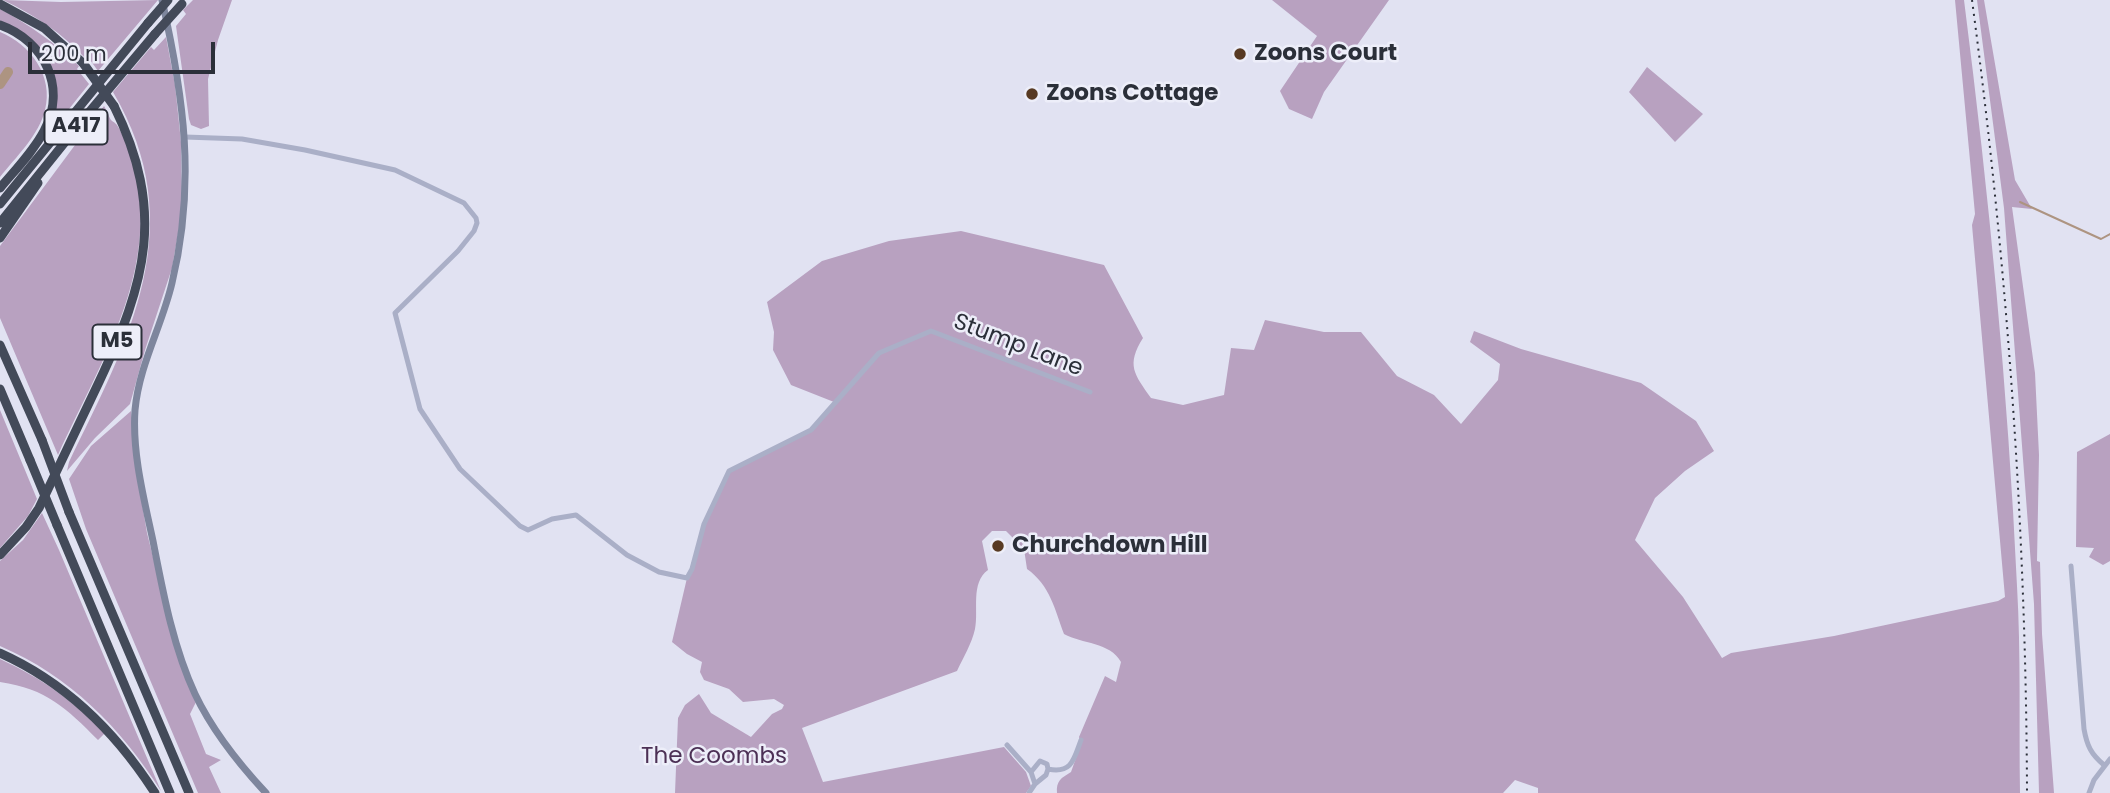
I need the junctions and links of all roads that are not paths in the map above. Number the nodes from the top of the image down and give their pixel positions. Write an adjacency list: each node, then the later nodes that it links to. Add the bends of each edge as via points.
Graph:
1 (162, 0): 7 (street, via 177,68)
2 (168, 0): 9 (highway, A417, bridge)
3 (184, 2): 6 (highway, A417, bridge)
4 (0, 4): 15 (highway, M5, bridge, via 44,28 83,63 114,106 135,154 145,204 136,291 122,332 39,508)
5 (0, 25): 8 (highway, via 22,35 40,54 49,69 53,93 45,130)
6 (86, 116): 10 (highway, A417); 11 (highway)
7 (185, 137): 14 (street, Stump Lane, via 242,139 395,170 464,203 477,223 474,231 398,308 395,318 420,409 460,469 524,529 576,515 627,555 659,572 687,578 704,524 729,471 811,430 878,353 931,331); 28 (street, via 181,240 169,295 137,394 139,468 162,586 186,670 210,721)
8 (0, 188)
9 (0, 204)
10 (0, 223)
11 (0, 238)
12 (0, 345): 27 (highway, bridge)
13 (0, 389): 26 (highway, bridge)
14 (1090, 392)
15 (0, 555)
16 (2071, 566): 21 (street, via 2084,729 2087,746)
17 (0, 653): 25 (highway, via 81,703 118,741)
18 (1081, 740): 22 (street, via 1071,765 1059,772)
19 (1007, 745): 23 (street)
20 (2110, 759): 21 (street)
21 (2104, 765): 30 (street)
22 (1048, 769): 23 (street, via 1040,761); 24 (street)
23 (1031, 772): 24 (street)
24 (1035, 784): 29 (street)
25 (155, 793)
26 (170, 793)
27 (189, 793)
28 (266, 793)
29 (1029, 793)
30 (2089, 793)

